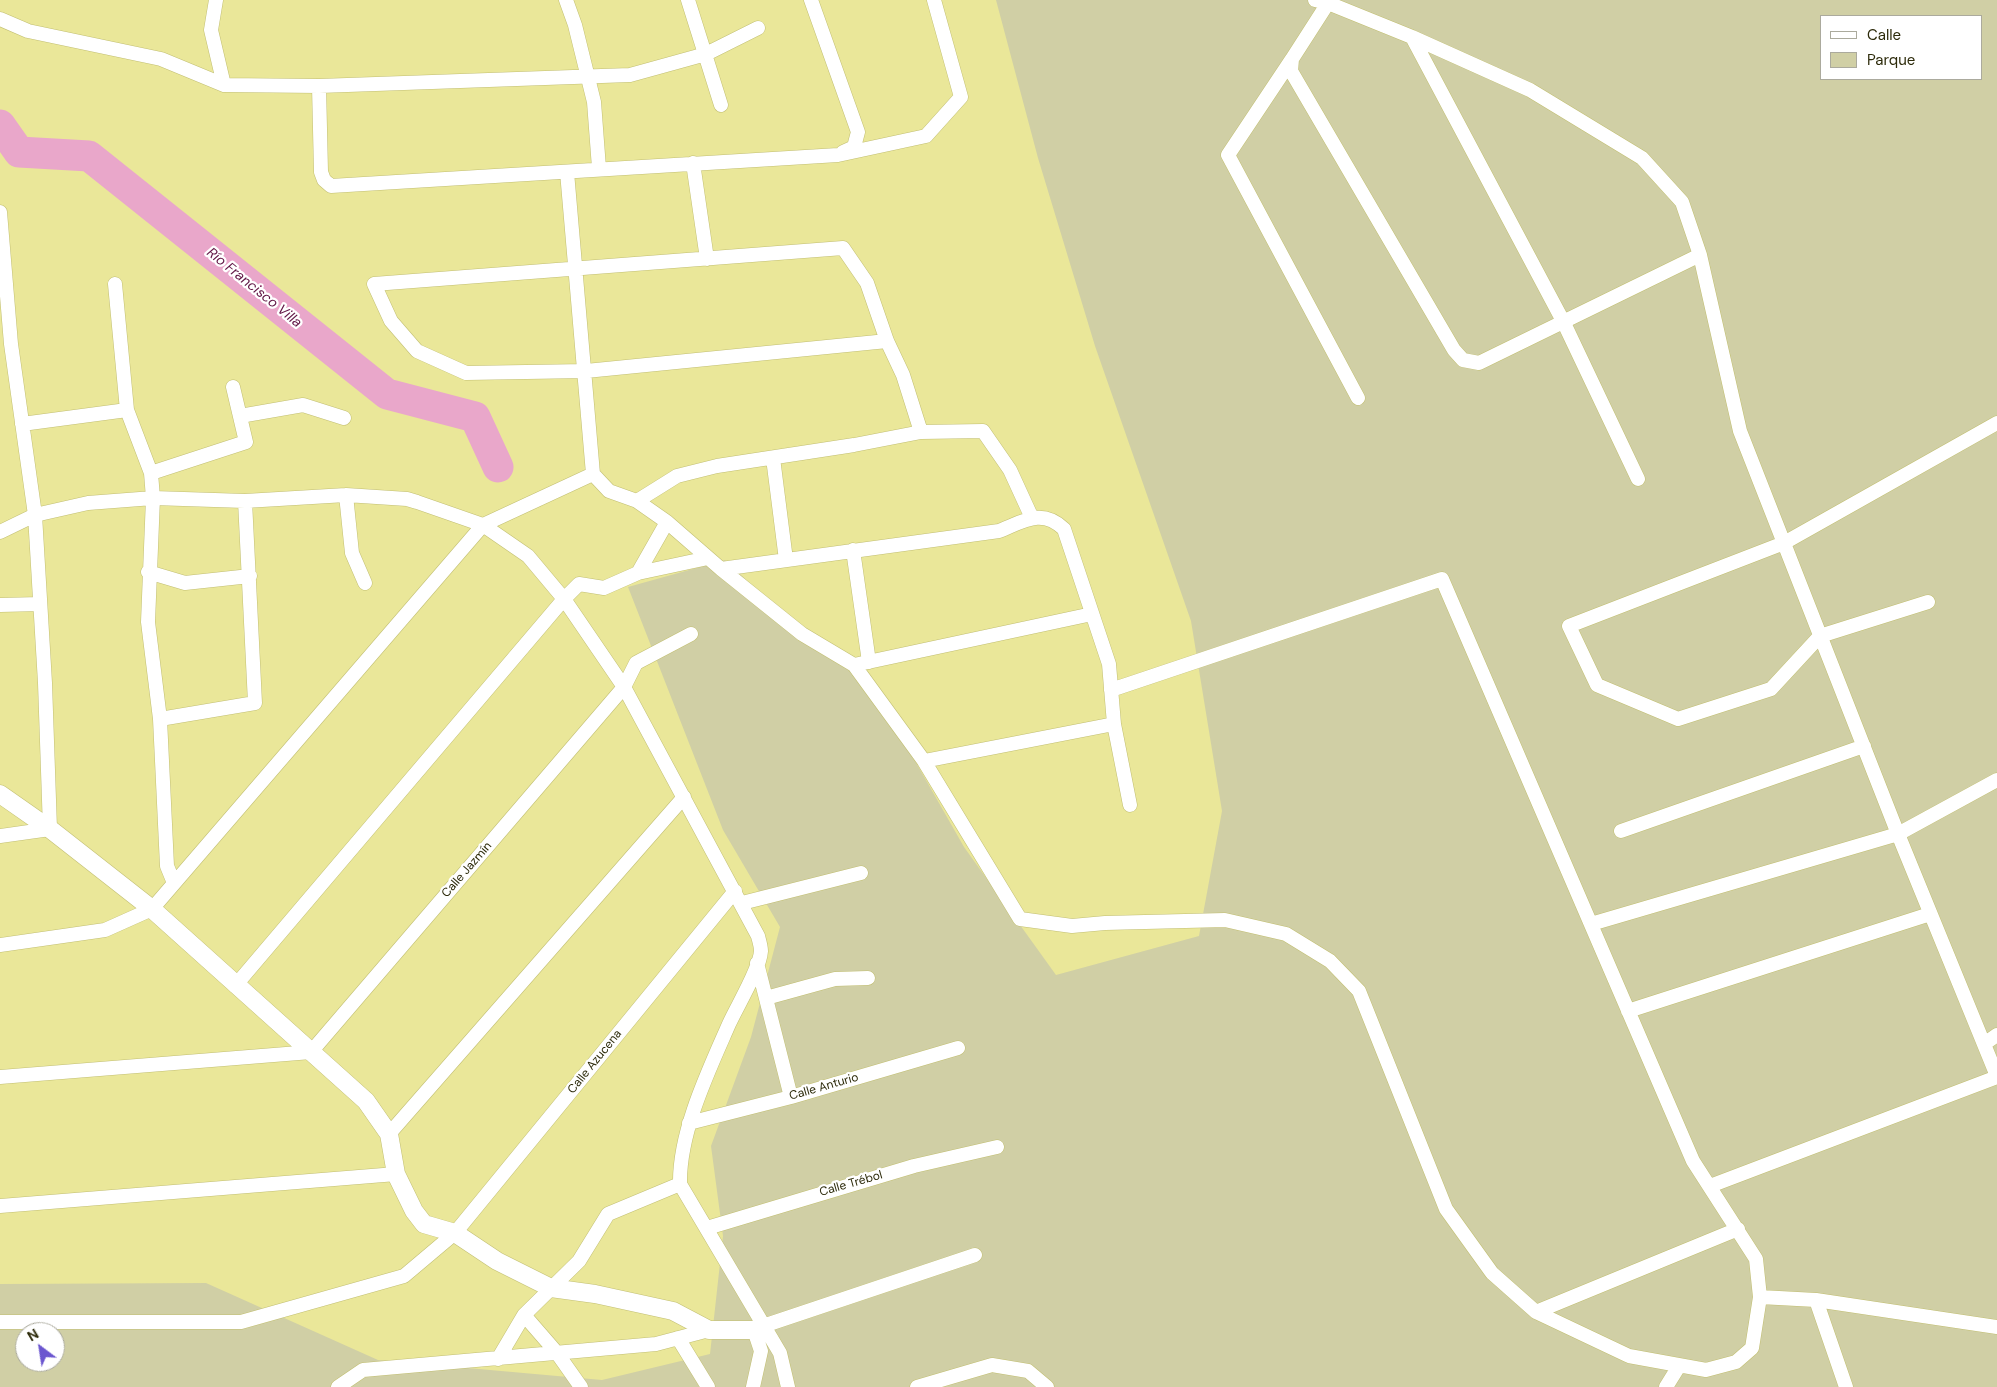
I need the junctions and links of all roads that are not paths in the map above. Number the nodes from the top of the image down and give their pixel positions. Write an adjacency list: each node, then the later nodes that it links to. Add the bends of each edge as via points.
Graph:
1 (216, 0): 13 (street, via 211,30)
2 (566, 0): 12 (street)
3 (688, 0): 10 (street)
4 (811, 0): 16 (street, via 858,132 854,147)
5 (934, 0): 16 (street, via 961,97 926,136)
6 (1322, 1): 9 (street); 11 (street)
7 (0, 18): 13 (street, via 28,31 161,59)
8 (758, 28): 10 (street)
9 (1412, 37): 21 (street, via 1530,90 1642,158 1682,202); 25 (street)
10 (706, 54): 12 (street, via 630,75); 15 (street)
11 (1292, 59): 25 (street, via 1291,71 1407,272 1463,360 1479,363); 30 (street, via 1228,155)
12 (588, 77): 14 (street); 18 (street, via 594,102)
13 (224, 85): 14 (street)
14 (319, 86): 19 (street, via 321,172 331,186)
15 (721, 105)
16 (838, 155): 17 (street)
17 (693, 163): 18 (street); 22 (street)
18 (599, 168): 19 (street)
19 (567, 172): 23 (street)
20 (0, 212): 27 (street)
21 (1700, 255): 25 (street); 50 (street, via 1740,431)
22 (707, 258): 23 (street); 26 (street, via 843,248 867,283)
23 (576, 270): 28 (street); 28 (street, via 374,284 391,321 417,351 466,373)
24 (115, 284): 31 (street)
25 (1563, 321): 40 (street)
26 (888, 341): 28 (street); 36 (street, via 903,375)
27 (6, 345): 35 (street)
28 (586, 371): 39 (street)
29 (233, 387): 32 (street)
30 (1358, 398)
31 (127, 410): 35 (street); 38 (street)
32 (240, 416): 33 (street, via 303,405); 38 (street, via 246,442)
33 (344, 418)
34 (1997, 423): 50 (street)
35 (22, 424): 45 (street)
36 (921, 432): 37 (street); 46 (street, via 983,430 1010,470)
37 (773, 458): 44 (street, via 677,476); 53 (street)
38 (151, 473): 42 (street)
39 (593, 474): 44 (street, via 609,491); 48 (street)
40 (1638, 479)
41 (346, 495): 43 (street); 48 (street, via 407,499); 58 (street, via 352,553)
42 (152, 498): 43 (street); 45 (street, via 88,503); 55 (street)
43 (245, 501): 57 (street)
44 (637, 501): 47 (street)
45 (35, 514): 49 (street); 61 (street)
46 (1032, 518): 51 (street, via 1000,531); 63 (street, via 1053,519 1064,529)
47 (667, 522): 52 (street); 56 (street)
48 (483, 524): 59 (street, via 528,556); 83 (street)
49 (0, 532)
50 (1784, 543): 65 (street); 65 (street, via 1569,626 1597,685 1678,718 1771,688)
51 (853, 550): 53 (street); 66 (street)
52 (708, 558): 54 (street); 56 (street)
53 (786, 560): 54 (street)
54 (721, 569): 67 (street, via 802,634)
55 (148, 572): 57 (street, via 185,583); 70 (street, via 148,622)
56 (638, 573): 59 (street, via 604,588 579,584)
57 (250, 576): 70 (street, via 255,703)
58 (365, 583)
59 (564, 599): 68 (street); 91 (street)
60 (1928, 602): 65 (street)
61 (40, 604): 62 (street); 78 (street)
62 (0, 605)
63 (1092, 614): 66 (street); 69 (street, via 1109,664)
64 (691, 634): 68 (street, Calle Jazmín, via 636,664)
65 (1820, 636): 72 (street)
66 (868, 662): 67 (street)
67 (854, 665): 73 (street)
68 (624, 687): 76 (street); 97 (street, Calle Jazmín)
69 (1111, 690): 71 (street); 87 (street, via 1442,580)
70 (160, 719): 83 (street, via 166,850)
71 (1114, 724): 73 (street); 77 (street)
72 (1864, 746): 79 (street); 80 (street)
73 (924, 761): 115 (street, via 1020,918 1072,926 1225,920 1286,934 1330,961 1359,991 1446,1209 1492,1273)
74 (1997, 780): 80 (street)
75 (0, 794): 78 (street)
76 (684, 797): 84 (street); 102 (street)
77 (1130, 805)
78 (50, 829): 81 (street); 85 (street)
79 (1621, 831)
80 (1898, 834): 86 (street); 87 (street)
81 (0, 836)
82 (861, 873): 84 (street)
83 (174, 883): 85 (street)
84 (739, 897): 89 (street, via 758,936 761,951); 110 (street, Calle Azucena)
85 (152, 909): 88 (street, via 105,930); 91 (street)
86 (1930, 914): 93 (street); 95 (street)
87 (1591, 924): 93 (street)
88 (0, 945)
89 (757, 963): 92 (street); 101 (street)
90 (868, 978): 92 (street, via 834,979)
91 (235, 986): 97 (street)
92 (766, 998): 100 (street)
93 (1628, 1011): 106 (street, via 1693,1161)
94 (1997, 1035): 95 (street)
95 (1984, 1044): 99 (street)
96 (958, 1048): 100 (street, Calle Anturio)
97 (311, 1052): 98 (street); 102 (street, via 366,1101)
98 (0, 1076)
99 (1997, 1077): 106 (street)
100 (791, 1096): 101 (street, Calle Anturio)
101 (689, 1123): 105 (street, via 680,1166)
102 (389, 1134): 104 (street)
103 (997, 1147): 108 (street, Calle Trébol, via 914,1166)
104 (396, 1174): 107 (street); 110 (street, via 424,1224)
105 (680, 1184): 108 (street); 112 (street, via 608,1214 579,1261)
106 (1710, 1186): 109 (street)
107 (0, 1206)
108 (707, 1228): 119 (street)
109 (1738, 1229): 113 (street, via 1756,1259); 115 (street)
110 (455, 1233): 112 (street, via 497,1261); 117 (street, Calle Azucena, via 404,1276 241,1322)
111 (975, 1255): 119 (street)
112 (551, 1288): 116 (street); 120 (street, via 673,1311)
113 (1760, 1297): 114 (street); 124 (street, via 1752,1348 1736,1362 1706,1370)
114 (1816, 1300): 118 (street); 133 (street)
115 (1536, 1312): 124 (street, via 1629,1356)
116 (524, 1315): 122 (street); 123 (street)
117 (0, 1322)
118 (1997, 1327)
119 (758, 1328): 120 (street); 128 (street, via 761,1351); 129 (street, via 780,1353)
120 (709, 1330): 121 (street)
121 (678, 1338): 122 (street, via 656,1344); 127 (street)
122 (557, 1354): 123 (street); 126 (street)
123 (498, 1358): 125 (street, via 363,1370)
124 (1679, 1366): 132 (street)
125 (338, 1387)
126 (581, 1387)
127 (708, 1387)
128 (753, 1387)
129 (788, 1387)
130 (917, 1387): 131 (street, via 992,1365 1028,1372)
131 (1047, 1387)
132 (1666, 1387)
133 (1846, 1387)

